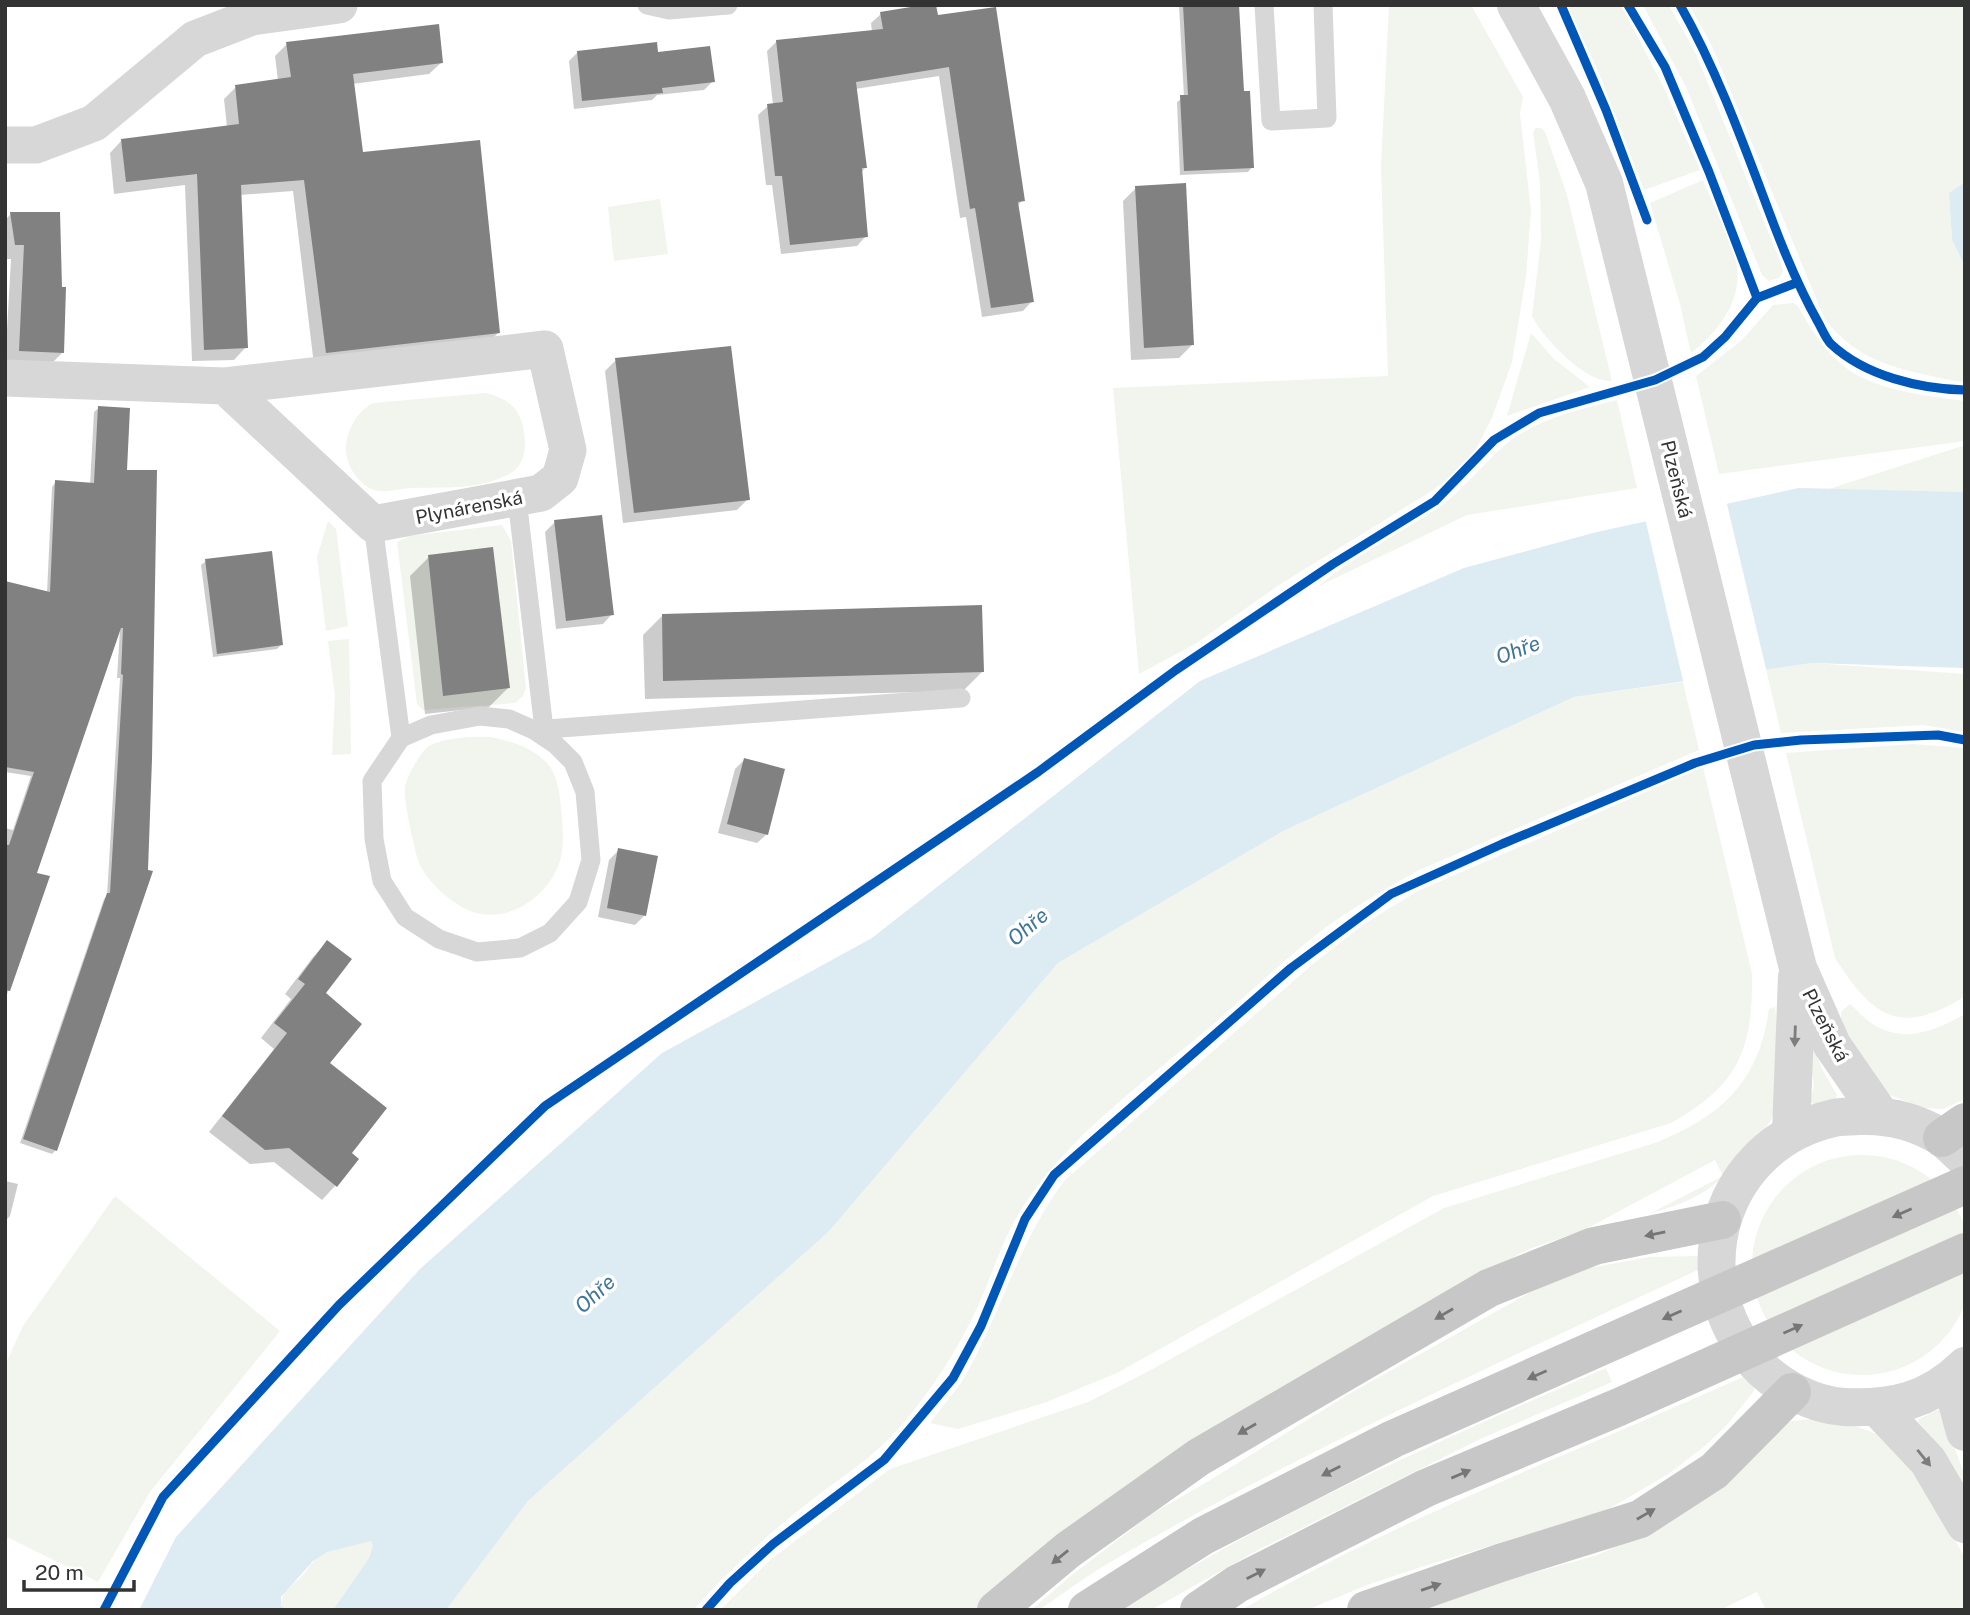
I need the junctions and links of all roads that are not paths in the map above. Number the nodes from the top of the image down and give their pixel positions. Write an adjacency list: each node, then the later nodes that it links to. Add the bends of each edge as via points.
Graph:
1 (339, 5): 7 (street, via 252,18 195,39 94,123 36,145)
2 (647, 5): 3 (lane, via 669,10)
3 (728, 5)
4 (1264, 5): 5 (lane, via 1272,121 1327,118)
5 (1323, 5)
6 (1516, 5): 15 (street, Plzeňská, via 1567,98 1604,183)
7 (5, 145)
8 (5, 378): 9 (street, Plynárenská)
9 (225, 386): 10 (street, Plynárenská, via 545,349 568,450 560,478 541,493); 11 (street)
10 (517, 499): 11 (street, Plynárenská); 13 (lane)
11 (373, 524): 14 (lane)
12 (961, 698): 13 (lane)
13 (539, 730): 14 (lane, via 509,719 480,716 431,725); 14 (lane, via 573,762 585,792 591,860 578,902 550,933 520,948 477,953 439,939 405,917 382,881 374,839 372,781)
14 (401, 738)
15 (1796, 961): 16 (street, Plzeňská, via 1832,1045); 17 (street, Plzeňská, one-way to 17)
16 (1881, 1116): 17 (street, via 1835,1117); 18 (street)
17 (1791, 1133): 20 (street, via 1761,1156 1737,1185)
18 (1957, 1139)
19 (1965, 1185): 28 (highway, one-way to 28, via 1393,1439 1203,1536)
20 (1722, 1220): 23 (street, via 1716,1264 1727,1318 1743,1348); 27 (highway, one-way to 27, via 1594,1246 1489,1288 1199,1457 1068,1550)
21 (1965, 1252): 29 (highway, one-way to 21, via 1237,1584 1426,1489)
22 (1958, 1373): 24 (street, via 1916,1399); 25 (street)
23 (1793, 1392): 24 (street, via 1834,1406); 30 (highway, one-way to 23, via 1640,1518 1714,1471)
24 (1878, 1408): 26 (street, one-way to 26, via 1928,1461)
25 (1965, 1432)
26 (1965, 1524)
27 (996, 1610)
28 (1087, 1610)
29 (1199, 1610)
30 (1366, 1610)

